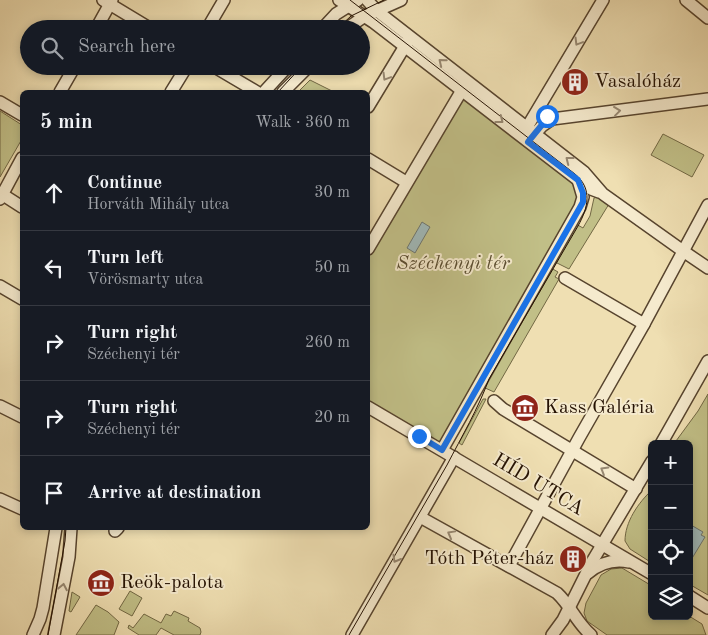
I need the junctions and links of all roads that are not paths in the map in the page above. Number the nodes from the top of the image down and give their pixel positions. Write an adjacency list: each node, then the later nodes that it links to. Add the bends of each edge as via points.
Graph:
1 (224, 0): 14 (street)
2 (358, 0): 8 (street)
3 (367, 0): 9 (street)
4 (401, 0): 9 (street)
5 (603, 0): 31 (street, one-way to 31)
6 (686, 0): 11 (street)
7 (108, 1): 12 (street); 13 (street)
8 (344, 3): 10 (street); 15 (street)
9 (377, 11): 10 (street); 17 (street)
10 (365, 16): 16 (street); 17 (street)
11 (708, 18)
12 (100, 20)
13 (137, 20)
14 (212, 20)
15 (330, 20)
16 (359, 20)
17 (408, 42): 23 (street); 32 (street, one-way to 32)
18 (70, 75): 24 (street)
19 (182, 75): 25 (street)
20 (228, 75): 26 (street)
21 (280, 75): 27 (street)
22 (300, 75): 28 (street)
23 (464, 86): 35 (street); 39 (street)
24 (61, 90)
25 (173, 90)
26 (254, 90)
27 (266, 90)
28 (285, 90)
29 (708, 99): 34 (street, one-way to 29)
30 (0, 102): 33 (street)
31 (541, 103): 34 (street, via 542,112); 35 (street)
32 (370, 104)
33 (20, 114)
34 (552, 119): 35 (street)
35 (528, 135): 38 (street); 40 (street, one-way to 35, via 584,172)
36 (370, 160): 39 (street)
37 (20, 162): 41 (street)
38 (578, 180): 40 (street); 42 (street)
39 (406, 182): 45 (street)
40 (603, 194): 42 (street); 46 (street)
41 (1, 196): 44 (street)
42 (583, 197): 60 (street)
43 (708, 205): 46 (street)
44 (20, 206)
45 (370, 245)
46 (683, 252): 47 (street); 51 (street)
47 (708, 268)
48 (566, 278): 51 (street)
49 (0, 286): 50 (street)
50 (20, 298)
51 (644, 324): 61 (street)
52 (708, 361): 54 (street)
53 (708, 370): 54 (street)
54 (696, 383): 59 (street)
55 (494, 401): 61 (street)
56 (0, 406): 58 (street)
57 (370, 408): 60 (street)
58 (20, 416)
59 (663, 440)
60 (442, 450): 62 (street)
61 (572, 450): 64 (street, one-way to 61); 67 (street)
62 (454, 457): 67 (street, HÍD UTCA); 68 (street)
63 (648, 467): 64 (street)
64 (636, 489): 71 (street)
65 (0, 499): 66 (street)
66 (20, 508)
67 (541, 509): 71 (street, HÍD UTCA); 73 (street)
68 (420, 517): 73 (street, one-way to 68); 81 (street, one-way to 81)
69 (56, 530): 79 (street, via 43,608)
70 (71, 530): 80 (street, one-way to 70)
71 (602, 545): 72 (street, HÍD UTCA); 75 (street)
72 (633, 563): 74 (street, HÍD UTCA); 75 (street, via 604,564)
73 (509, 566): 77 (street, via 557,593)
74 (648, 572)
75 (586, 576): 77 (street)
76 (693, 599): 78 (street)
77 (569, 608): 82 (street); 83 (street, via 580,626)
78 (708, 608)
79 (33, 635)
80 (54, 635)
81 (352, 635)
82 (552, 635)
83 (591, 635)

